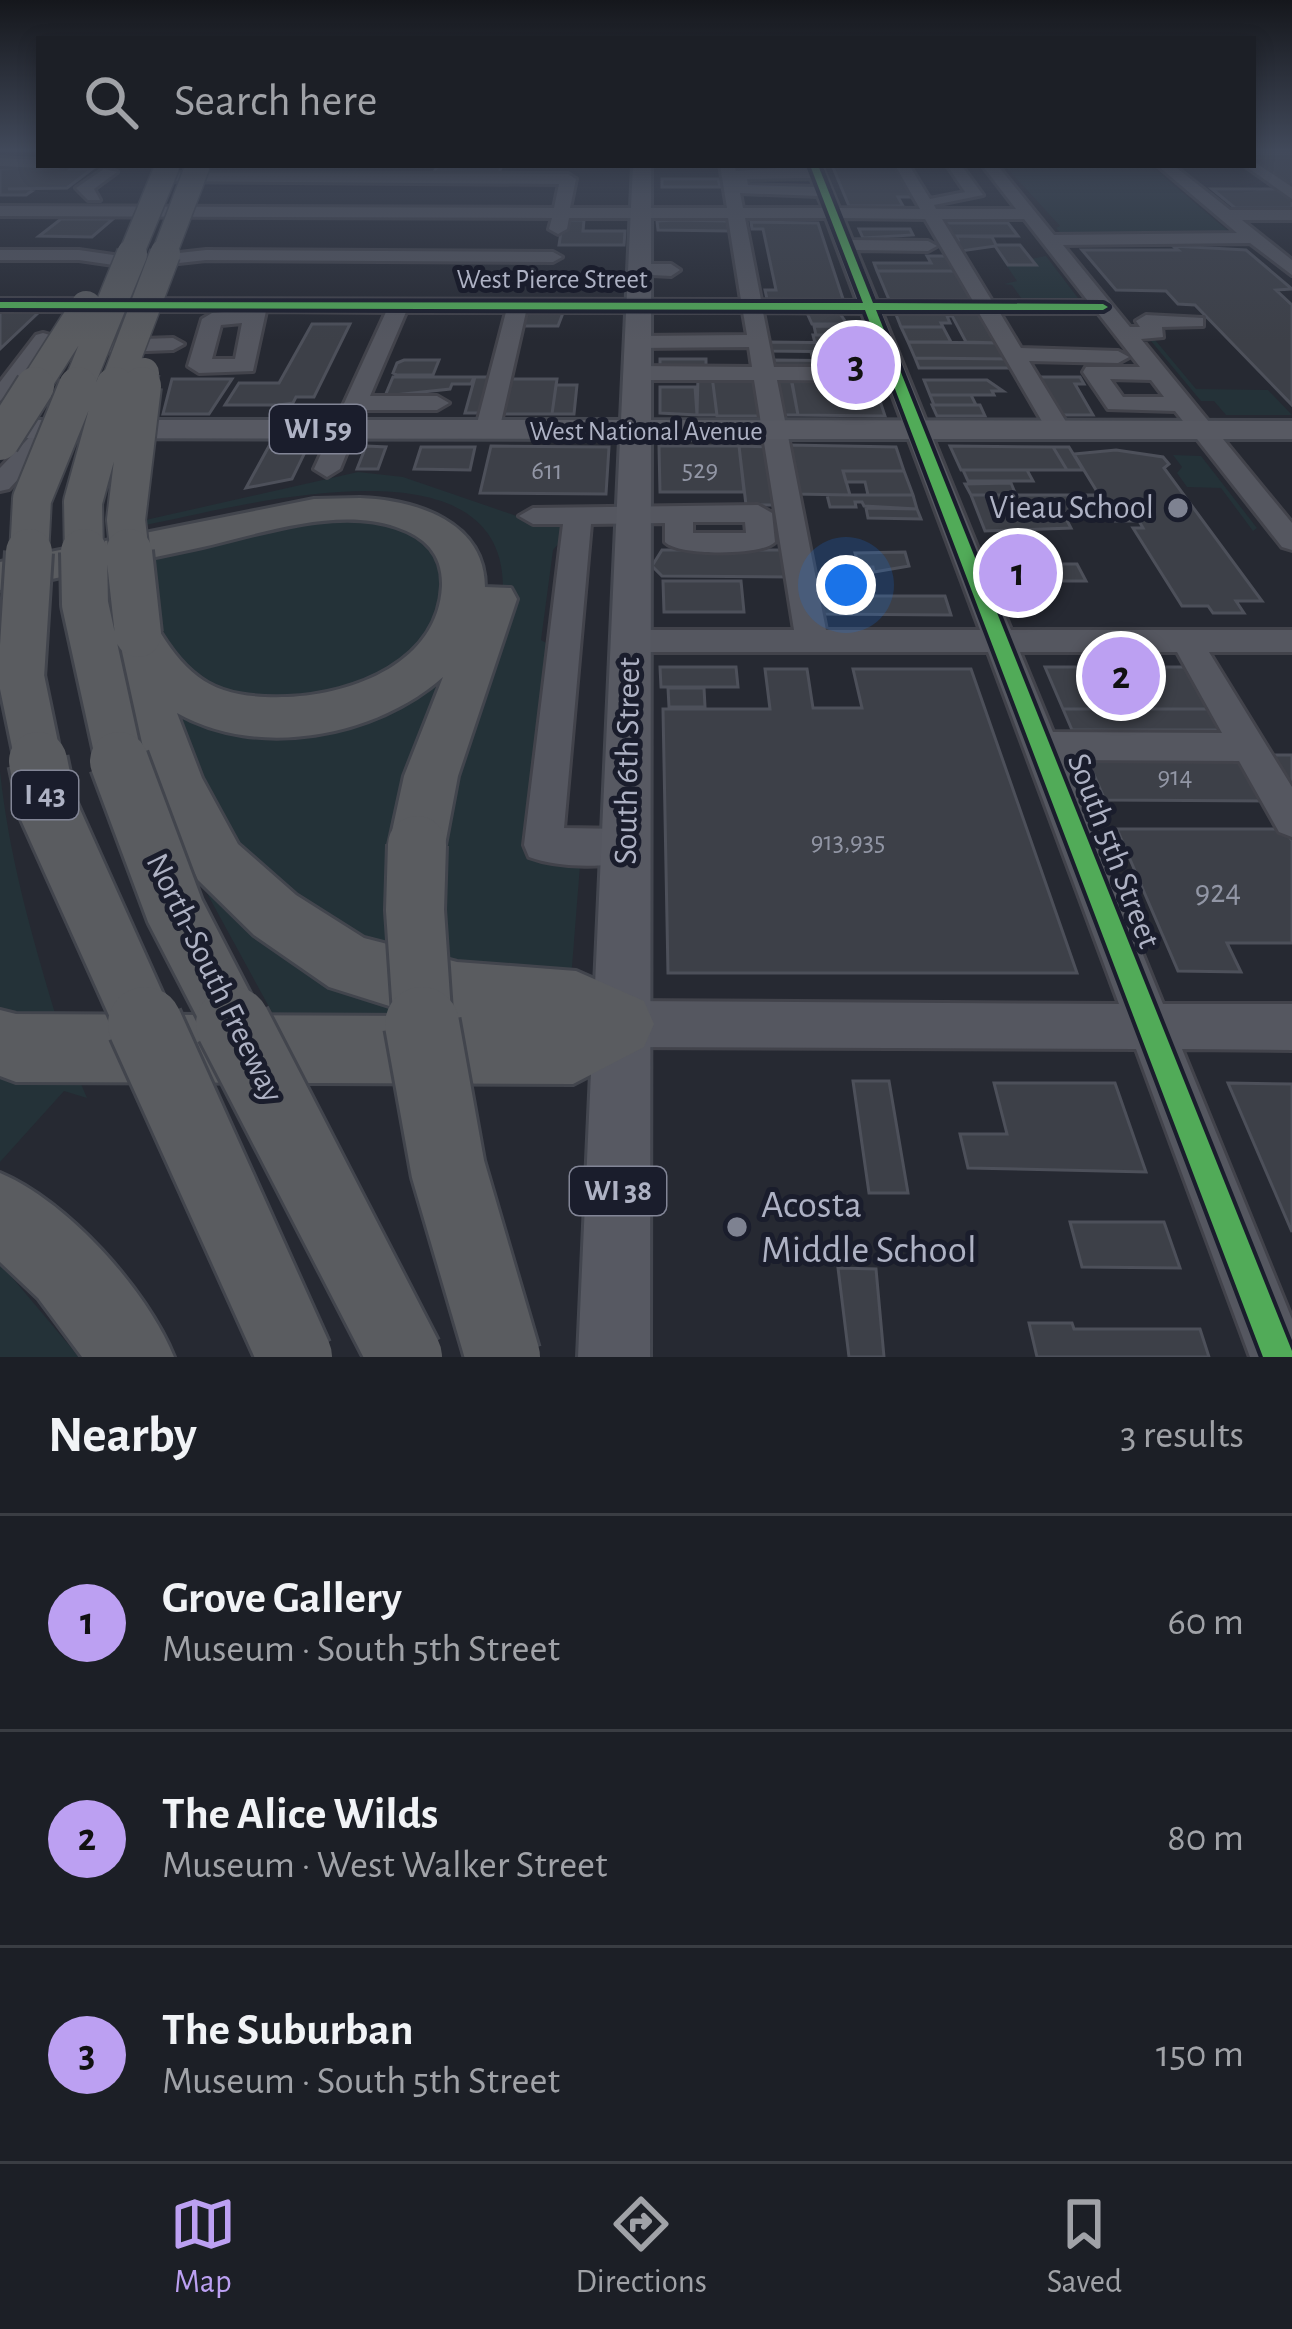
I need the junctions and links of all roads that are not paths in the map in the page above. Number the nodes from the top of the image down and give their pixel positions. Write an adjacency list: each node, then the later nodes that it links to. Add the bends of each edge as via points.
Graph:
1 (50, 214): 17 (street)
2 (132, 214): 62 (highway, bridge)
3 (137, 214): 88 (highway, North-South Freeway / I 43, bridge, via 32,499 21,677 47,809)
4 (141, 214): 89 (highway, North-South Freeway / I 43, bridge, via 82,502 86,604 121,770 175,911)
5 (144, 214): 72 (highway, bridge, via 126,520)
6 (561, 214): 20 (street)
7 (641, 214): 23 (main road, South 6th Street)
8 (736, 214): 29 (street)
9 (833, 214): 18 (street, South 5th Street)
10 (938, 214): 31 (street)
11 (1028, 214): 15 (street)
12 (1226, 215): 13 (street); 14 (street)
13 (1292, 215)
14 (1254, 238): 15 (street); 22 (street)
15 (1049, 240): 33 (street)
16 (69, 244): 17 (street)
17 (4, 250): 20 (street, via 134,263 206,255)
18 (848, 250): 19 (street); 30 (street, South 5th Street)
19 (926, 251)
20 (553, 257): 28 (street)
21 (671, 268): 23 (street)
22 (1292, 269)
23 (640, 270): 35 (main road, South 6th Street)
24 (0, 305): 25 (street, West Pierce Street)
25 (71, 305): 26 (street, West Pierce Street); 40 (street)
26 (398, 306): 27 (street, West Pierce Street); 52 (street)
27 (517, 306): 28 (street, West Pierce Street); 58 (street)
28 (544, 306): 35 (street, West Pierce Street, via 574,306 571,328)
29 (752, 307): 30 (street, West Pierce Street); 35 (street, West Pierce Street); 38 (street)
30 (869, 307): 31 (street, West Pierce Street); 46 (street, South 5th Street)
31 (986, 307): 32 (street, West Pierce Street); 41 (street)
32 (1053, 307): 33 (street, West Pierce Street); 36 (street)
33 (1103, 307): 37 (street)
34 (1196, 322): 37 (street, via 1146,321 1164,334)
35 (639, 326): 38 (street); 44 (main road, South 6th Street)
36 (1067, 327)
37 (1124, 333): 42 (street)
38 (758, 341): 45 (street)
39 (173, 344): 40 (street)
40 (38, 350): 48 (street)
41 (1019, 363): 42 (street); 43 (street); 55 (street)
42 (1151, 365): 47 (street); 51 (street)
43 (1094, 372): 47 (street); 50 (street, via 1116,404)
44 (638, 373): 45 (street); 59 (main road, South 6th Street)
45 (764, 374): 46 (street); 60 (street)
46 (896, 374): 61 (street, South 5th Street)
47 (1124, 374): 50 (street)
48 (0, 394)
49 (436, 403): 52 (street)
50 (1146, 404): 51 (street)
51 (1182, 404): 56 (street)
52 (350, 416): 54 (main road, West National Avenue / WI 59); 58 (main road, West National Avenue / WI 59); 63 (street)
53 (0, 429): 54 (main road, West National Avenue / WI 59)
54 (51, 429): 64 (street)
55 (1059, 430): 56 (main road, West National Avenue / WI 59); 61 (main road, West National Avenue / WI 59)
56 (1203, 430): 57 (main road, West National Avenue / WI 59); 69 (street)
57 (1292, 430)
58 (487, 431): 59 (main road, West National Avenue / WI 59)
59 (637, 431): 60 (main road, West National Avenue / WI 59); 67 (main road, South 6th Street / WI 38)
60 (775, 431): 61 (main road, West National Avenue / WI 59); 68 (street)
61 (917, 431): 75 (street, South 5th Street)
62 (0, 441)
63 (327, 469)
64 (0, 483)
65 (533, 516): 66 (street)
66 (578, 516): 67 (street); 81 (street, via 543,844)
67 (634, 516): 68 (street, via 758,513 760,533); 73 (main road, South 6th Street / WI 38)
68 (793, 533): 74 (street)
69 (1292, 541)
70 (0, 562): 90 (highway, bridge, via 356,495 428,507 486,546 496,571 495,605 431,776 413,899 419,1018 446,1161)
71 (0, 576): 72 (highway, via 314,511 364,510 439,533 462,558 469,590 460,624 402,682 299,720 202,708 169,685)
72 (138, 634): 82 (highway, via 145,691 177,783 218,862 275,915 351,965 457,994 576,1003)
73 (630, 641): 74 (street); 81 (main road, South 6th Street / WI 38)
74 (812, 641): 75 (street)
75 (999, 641): 76 (street); 78 (street, South 5th Street)
76 (1186, 641): 77 (street); 79 (street)
77 (1292, 641)
78 (1040, 746): 79 (street); 83 (street, South 5th Street)
79 (1249, 747): 80 (street)
80 (1292, 820)
81 (626, 846): 82 (main road, South 6th Street / WI 38)
82 (621, 1024): 83 (street); 85 (highway, via 573,1050); 91 (main road, South 6th Street / WI 38)
83 (1149, 1026): 84 (street); 92 (street, South 5th Street)
84 (1292, 1027)
85 (0, 1043)
86 (0, 1211): 87 (highway, via 65,1270)
87 (133, 1357)
88 (295, 1357)
89 (405, 1357)
90 (503, 1357)
91 (614, 1357)
92 (1279, 1357)

